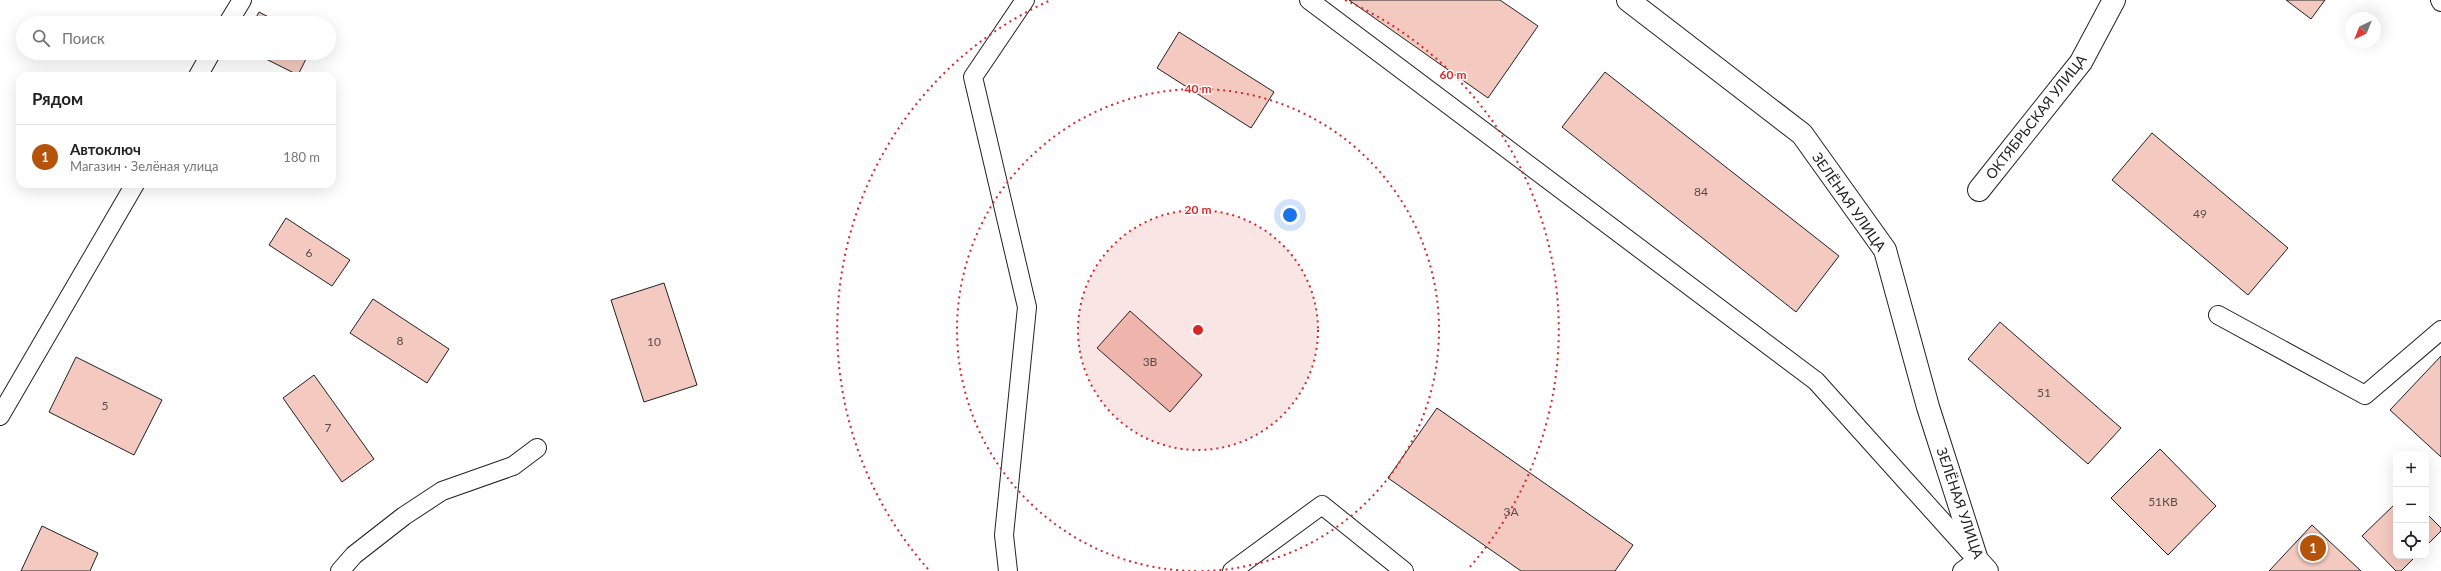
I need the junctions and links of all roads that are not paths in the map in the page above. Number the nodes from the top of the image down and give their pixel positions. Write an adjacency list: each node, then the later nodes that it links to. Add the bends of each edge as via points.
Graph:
1 (242, 0): 6 (lane)
2 (1025, 0): 17 (lane, via 973,77 1027,307 1004,535)
3 (1309, 0): 15 (lane, via 1816,381)
4 (1628, 0): 15 (street, ЗЕЛЁНАЯ УЛИЦА, via 1802,134 1885,250)
5 (2114, 0): 10 (street, ОКТЯБРЬСКАЯ УЛИЦА, via 2081,62)
6 (232, 16)
7 (207, 60): 8 (lane)
8 (200, 72)
9 (133, 188): 13 (lane)
10 (1980, 190)
11 (2218, 316): 12 (lane, via 2365,396)
12 (2441, 330)
13 (0, 416)
14 (538, 448): 16 (lane, via 514,466 442,491 404,516 354,556)
15 (1975, 567)
16 (340, 571)
17 (1008, 571)
18 (1232, 571): 19 (lane, via 1322,504)
19 (1404, 571)

